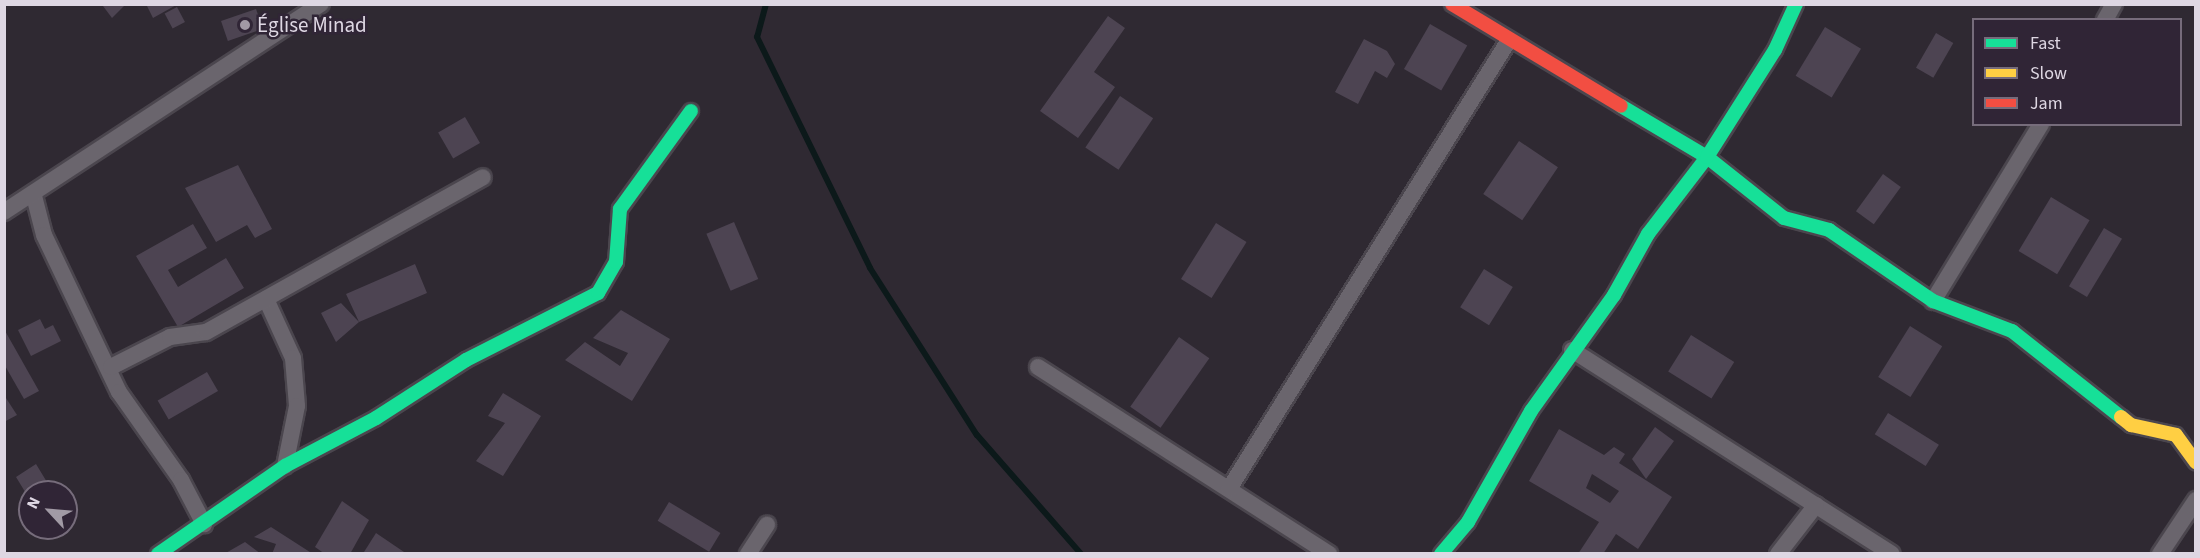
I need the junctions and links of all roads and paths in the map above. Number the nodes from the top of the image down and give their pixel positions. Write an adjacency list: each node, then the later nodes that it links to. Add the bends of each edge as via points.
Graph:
1 (321, 4): 11 (street)
2 (1452, 4): 6 (street)
3 (1796, 4): 9 (street, via 1775,50)
4 (2114, 4): 5 (street)
5 (2106, 18)
6 (1509, 40): 9 (street); 20 (street)
7 (691, 111): 19 (street, via 638,177 620,209 616,262 598,293 466,360 376,418)
8 (2040, 126): 14 (street)
9 (1707, 157): 14 (street, via 1784,218 1829,230); 15 (street, via 1648,234 1614,295)
10 (483, 177): 13 (street)
11 (34, 196): 12 (street); 16 (street, via 44,236)
12 (4, 212)
13 (266, 299): 16 (street, via 206,332 170,337); 19 (street, via 293,358 297,406)
14 (1933, 301): 18 (street, via 2012,331 2131,425 2176,435)
15 (1572, 350): 22 (street); 28 (street, via 1468,522)
16 (111, 367): 23 (street, via 132,416 181,480)
17 (1038, 367): 20 (street)
18 (2196, 462)
19 (285, 466): 23 (street)
20 (1228, 489): 27 (street)
21 (2196, 500): 31 (street)
22 (1816, 506): 29 (street); 30 (street)
23 (204, 524): 26 (street)
24 (767, 525): 25 (street)
25 (752, 552)
26 (158, 554)
27 (1329, 554)
28 (1441, 554)
29 (1778, 554)
30 (1892, 554)
31 (2160, 554)

